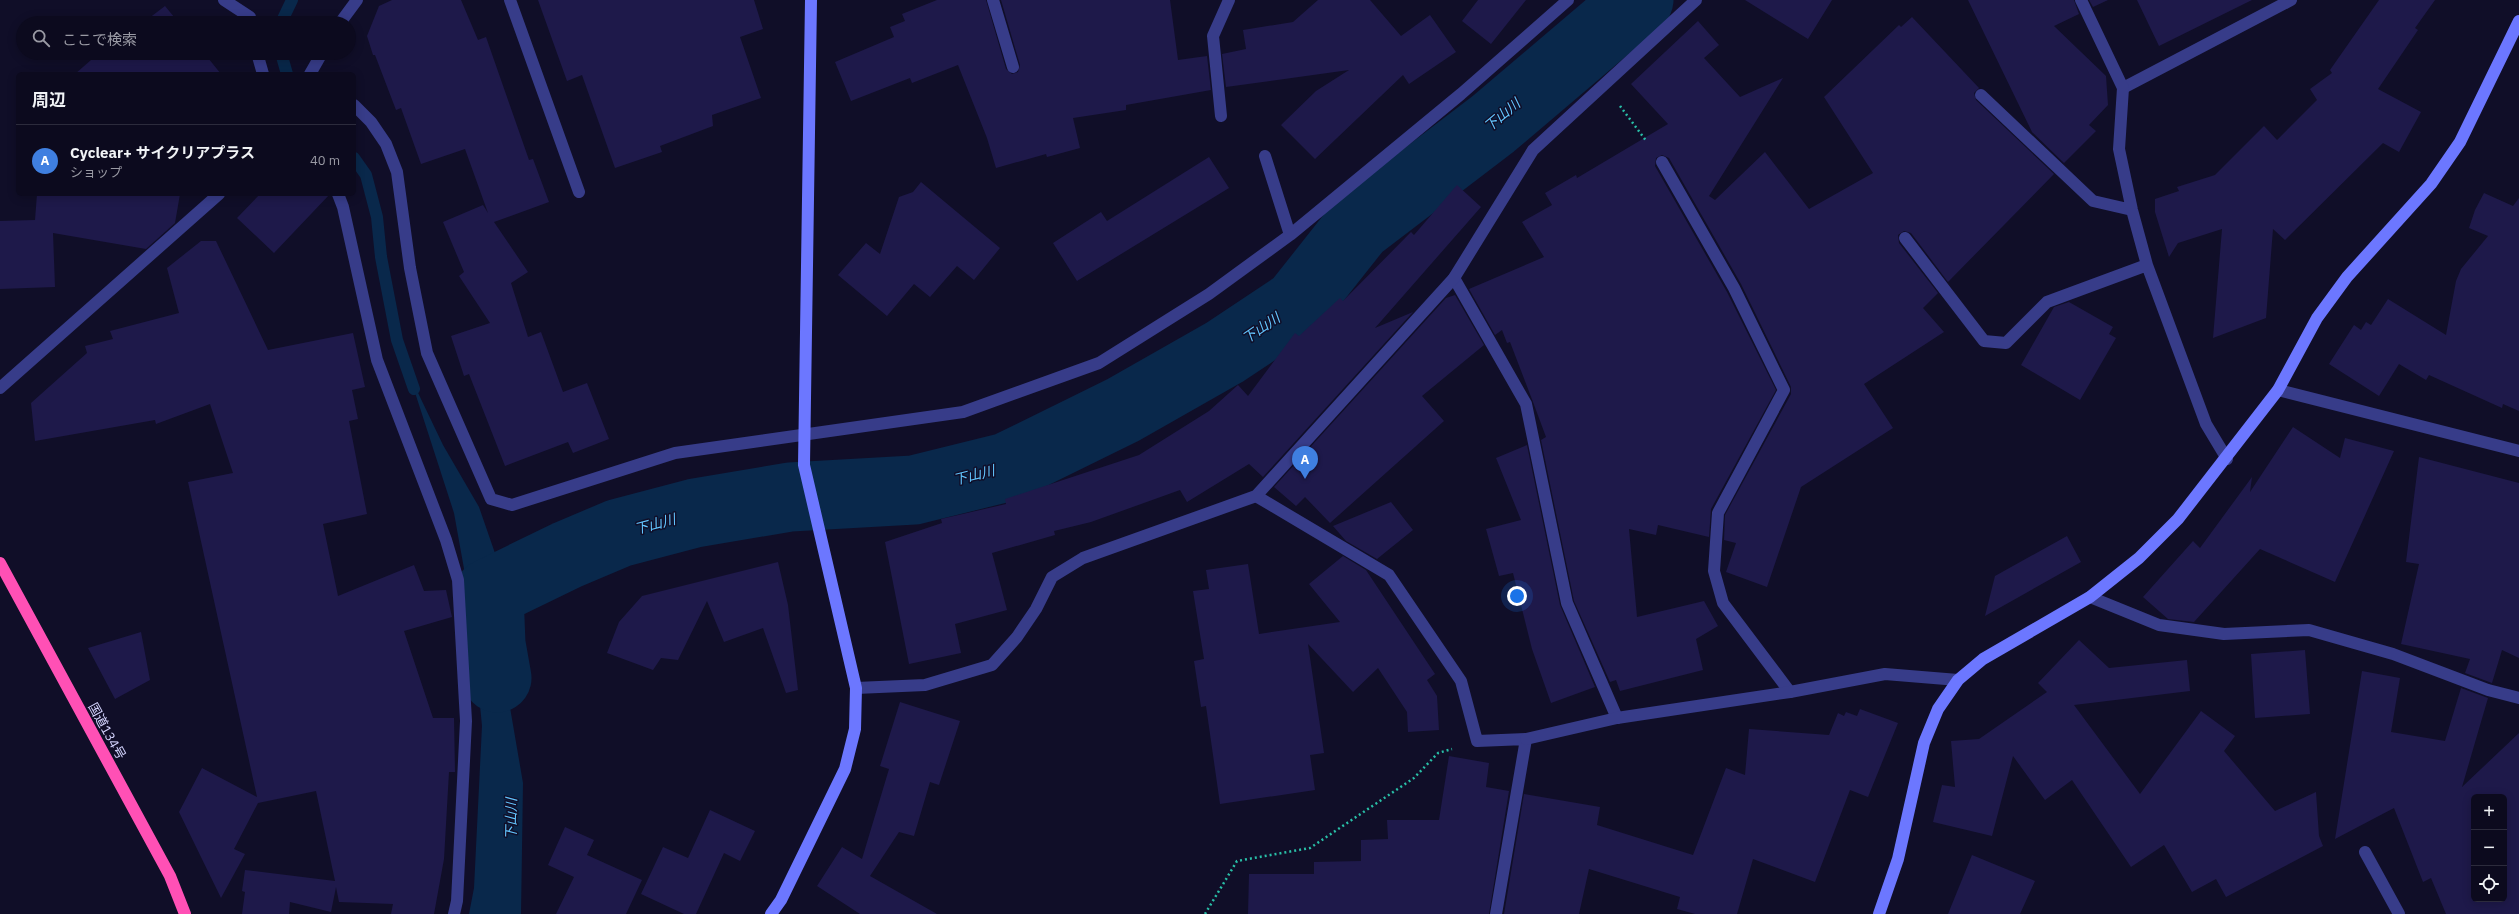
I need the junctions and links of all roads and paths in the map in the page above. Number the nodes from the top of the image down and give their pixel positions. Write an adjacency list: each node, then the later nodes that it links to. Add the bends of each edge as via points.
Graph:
1 (224, 0): 11 (street)
2 (357, 0): 12 (street)
3 (510, 0): 26 (street)
4 (811, 0): 36 (street)
5 (993, 0): 16 (street)
6 (1229, 0): 23 (street, via 1214,36)
7 (1568, 0): 30 (street, via 1461,94)
8 (1696, 0): 19 (street)
9 (2081, 0): 20 (street)
10 (2291, 0): 20 (street)
11 (248, 16)
12 (345, 16)
13 (2519, 21): 35 (street, via 2460,142 2431,184 2348,277 2317,318)
14 (259, 60): 18 (street)
15 (320, 60): 17 (street)
16 (1013, 67)
17 (316, 71)
18 (262, 72)
19 (1604, 85): 25 (path); 33 (street, via 1533,150)
20 (2123, 88): 29 (street, via 2119,149)
21 (1981, 95): 29 (street, via 2094,201)
22 (356, 107): 36 (street, via 371,122 386,144 397,172 410,268 427,353 491,499 512,505 675,453)
23 (1221, 116)
24 (1265, 156): 30 (street)
25 (1662, 162): 44 (street, via 1734,288 1784,390 1718,513 1714,571 1723,603)
26 (579, 192)
27 (217, 196): 34 (street)
28 (339, 196): 51 (street, via 377,360 446,540 458,580 466,721 457,902)
29 (2132, 210): 32 (street)
30 (1290, 235): 36 (street, via 1209,294 1099,363 963,412)
31 (1905, 238): 32 (street, via 1984,341 2006,343 2047,302)
32 (2147, 265): 38 (street, via 2206,424)
33 (1454, 278): 39 (street); 46 (street, via 1526,404 1568,603)
34 (0, 388)
35 (2278, 390): 37 (street); 38 (street)
36 (803, 436): 43 (street, via 804,465)
37 (2519, 451)
38 (2227, 459): 41 (street, via 2178,519 2139,558)
39 (1256, 496): 43 (street, via 1083,558 1052,576 1021,632 992,665 925,685); 48 (street, via 1389,575 1461,681)
40 (0, 563): 50 (highway, 国道134号, via 170,876)
41 (2090, 597): 42 (street, via 1983,658); 45 (street, via 2159,625 2224,634 2309,630 2393,654 2488,690)
42 (1958, 680): 44 (street, via 1885,674); 55 (street, via 1938,709 1924,743 1898,858)
43 (856, 688): 52 (street, via 855,729 845,769 781,900)
44 (1790, 692): 46 (street)
45 (2519, 698)
46 (1617, 718): 47 (street)
47 (1526, 739): 48 (street); 54 (street)
48 (1477, 741): 53 (path, via 1438,753 1414,778 1310,848 1236,862)
49 (2365, 852): 56 (street)
50 (185, 914)
51 (454, 914)
52 (771, 914)
53 (1205, 914)
54 (1496, 914)
55 (1879, 914)
56 (2399, 914)

